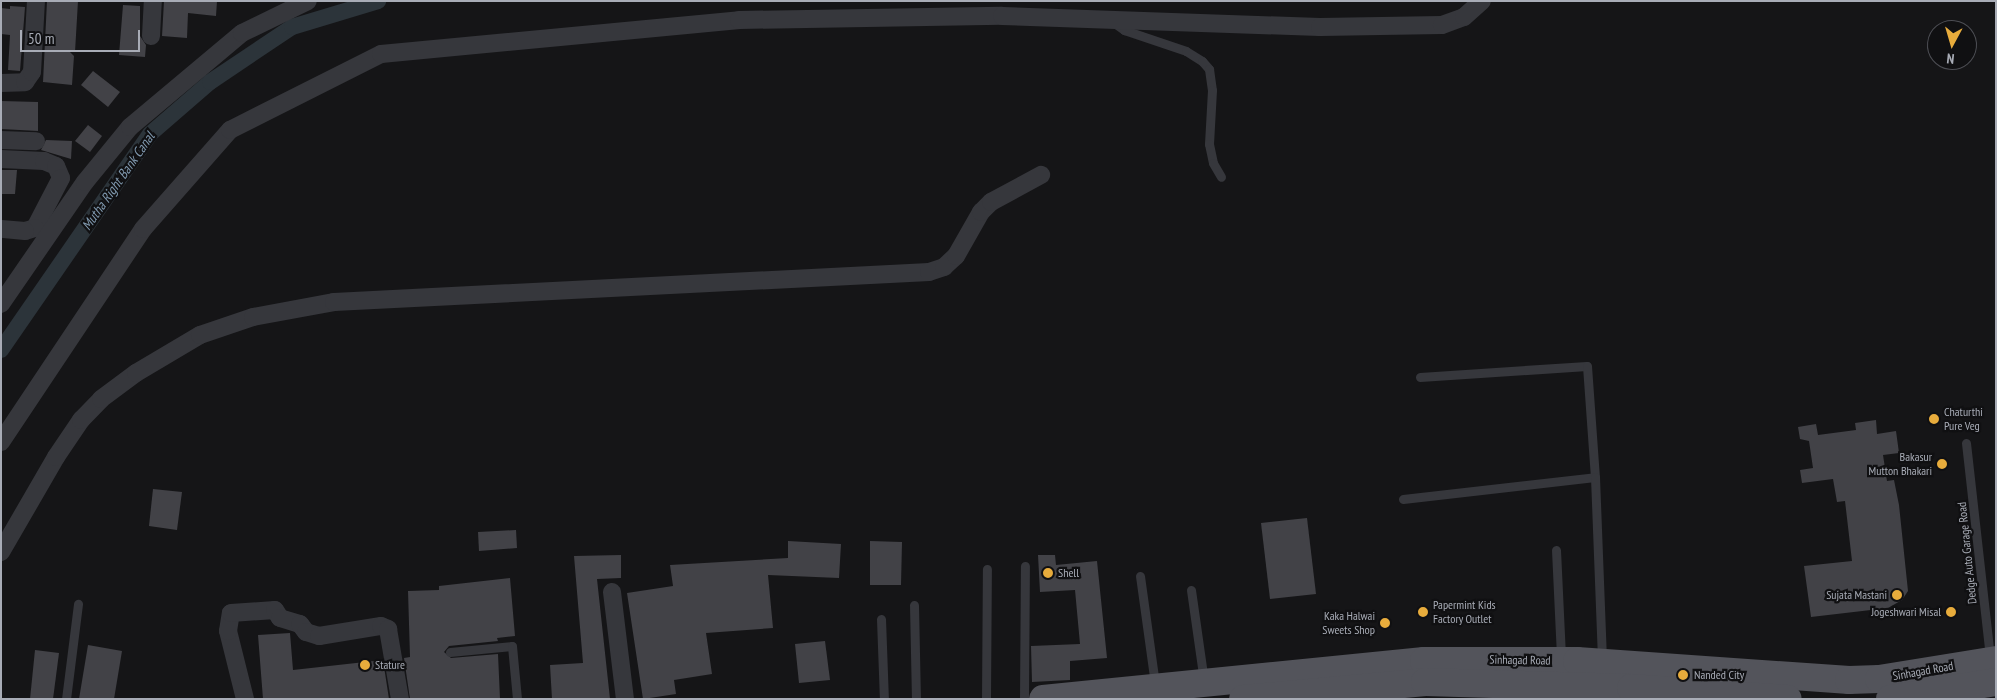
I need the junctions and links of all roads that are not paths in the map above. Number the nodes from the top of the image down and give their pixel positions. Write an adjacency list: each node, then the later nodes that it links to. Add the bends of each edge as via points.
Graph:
1 (36, 1): 7 (street, via 32,72 24,82)
2 (153, 1): 6 (street)
3 (308, 1): 14 (street, via 242,33 130,127 85,182)
4 (1482, 1): 5 (street, via 1464,18 1442,25 1320,27)
5 (1108, 18): 12 (lane, via 1124,30 1186,51 1209,70 1212,90 1209,144 1213,163); 16 (street, via 739,20 381,54 230,130 143,229)
6 (152, 36)
7 (1, 83)
8 (1, 140): 9 (street)
9 (36, 141)
10 (1, 159): 13 (street, via 44,162 56,166 61,178 35,228 25,231)
11 (1041, 175): 21 (street, via 991,202 981,212 956,256 944,267 929,272 334,302 253,317 200,335 136,373 101,399 81,420)
12 (1221, 177)
13 (1, 229)
14 (1, 304)
15 (1420, 377): 18 (lane, via 1587,366)
16 (1, 442)
17 (1966, 442): 33 (lane, Dedge Auto Garage Road)
18 (1595, 477): 19 (lane); 32 (lane)
19 (1402, 499)
20 (1556, 550): 31 (lane)
21 (1, 552)
22 (1025, 566): 50 (lane)
23 (987, 569): 49 (lane)
24 (1140, 576): 37 (lane)
25 (1191, 590): 35 (lane)
26 (612, 592): 46 (street)
27 (78, 604): 42 (lane)
28 (914, 605): 48 (lane)
29 (881, 618): 47 (lane)
30 (450, 652): 45 (lane, via 512,646)
31 (1561, 660): 32 (main road, Sinhagad Road); 34 (main road, Sinhagad Road, via 1424,661)
32 (1602, 663): 36 (main road, Sinhagad Road)
33 (1994, 667): 39 (main road, Sinhagad Road)
34 (1337, 678): 35 (main road, Sinhagad Road); 38 (main road, Sinhagad Road); 41 (main road, Sinhagad Road)
35 (1204, 681): 37 (main road, Sinhagad Road)
36 (1762, 686): 39 (main road, Sinhagad Road, via 1849,680); 40 (main road, Sinhagad Road); 53 (main road, Sinhagad Road)
37 (1156, 687): 51 (main road, Sinhagad Road)
38 (1470, 691): 40 (main road, Sinhagad Road)
39 (1883, 692)
40 (1630, 693)
41 (1279, 697): 52 (main road, Sinhagad Road)
42 (66, 699)
43 (245, 699): 44 (street, via 228,631 231,613 275,610 280,618 300,624 306,632 319,636 381,626 388,629)
44 (400, 699)
45 (518, 699)
46 (625, 699)
47 (884, 699)
48 (916, 699)
49 (986, 699)
50 (1024, 699)
51 (1043, 699)
52 (1243, 699)
53 (1788, 699)

